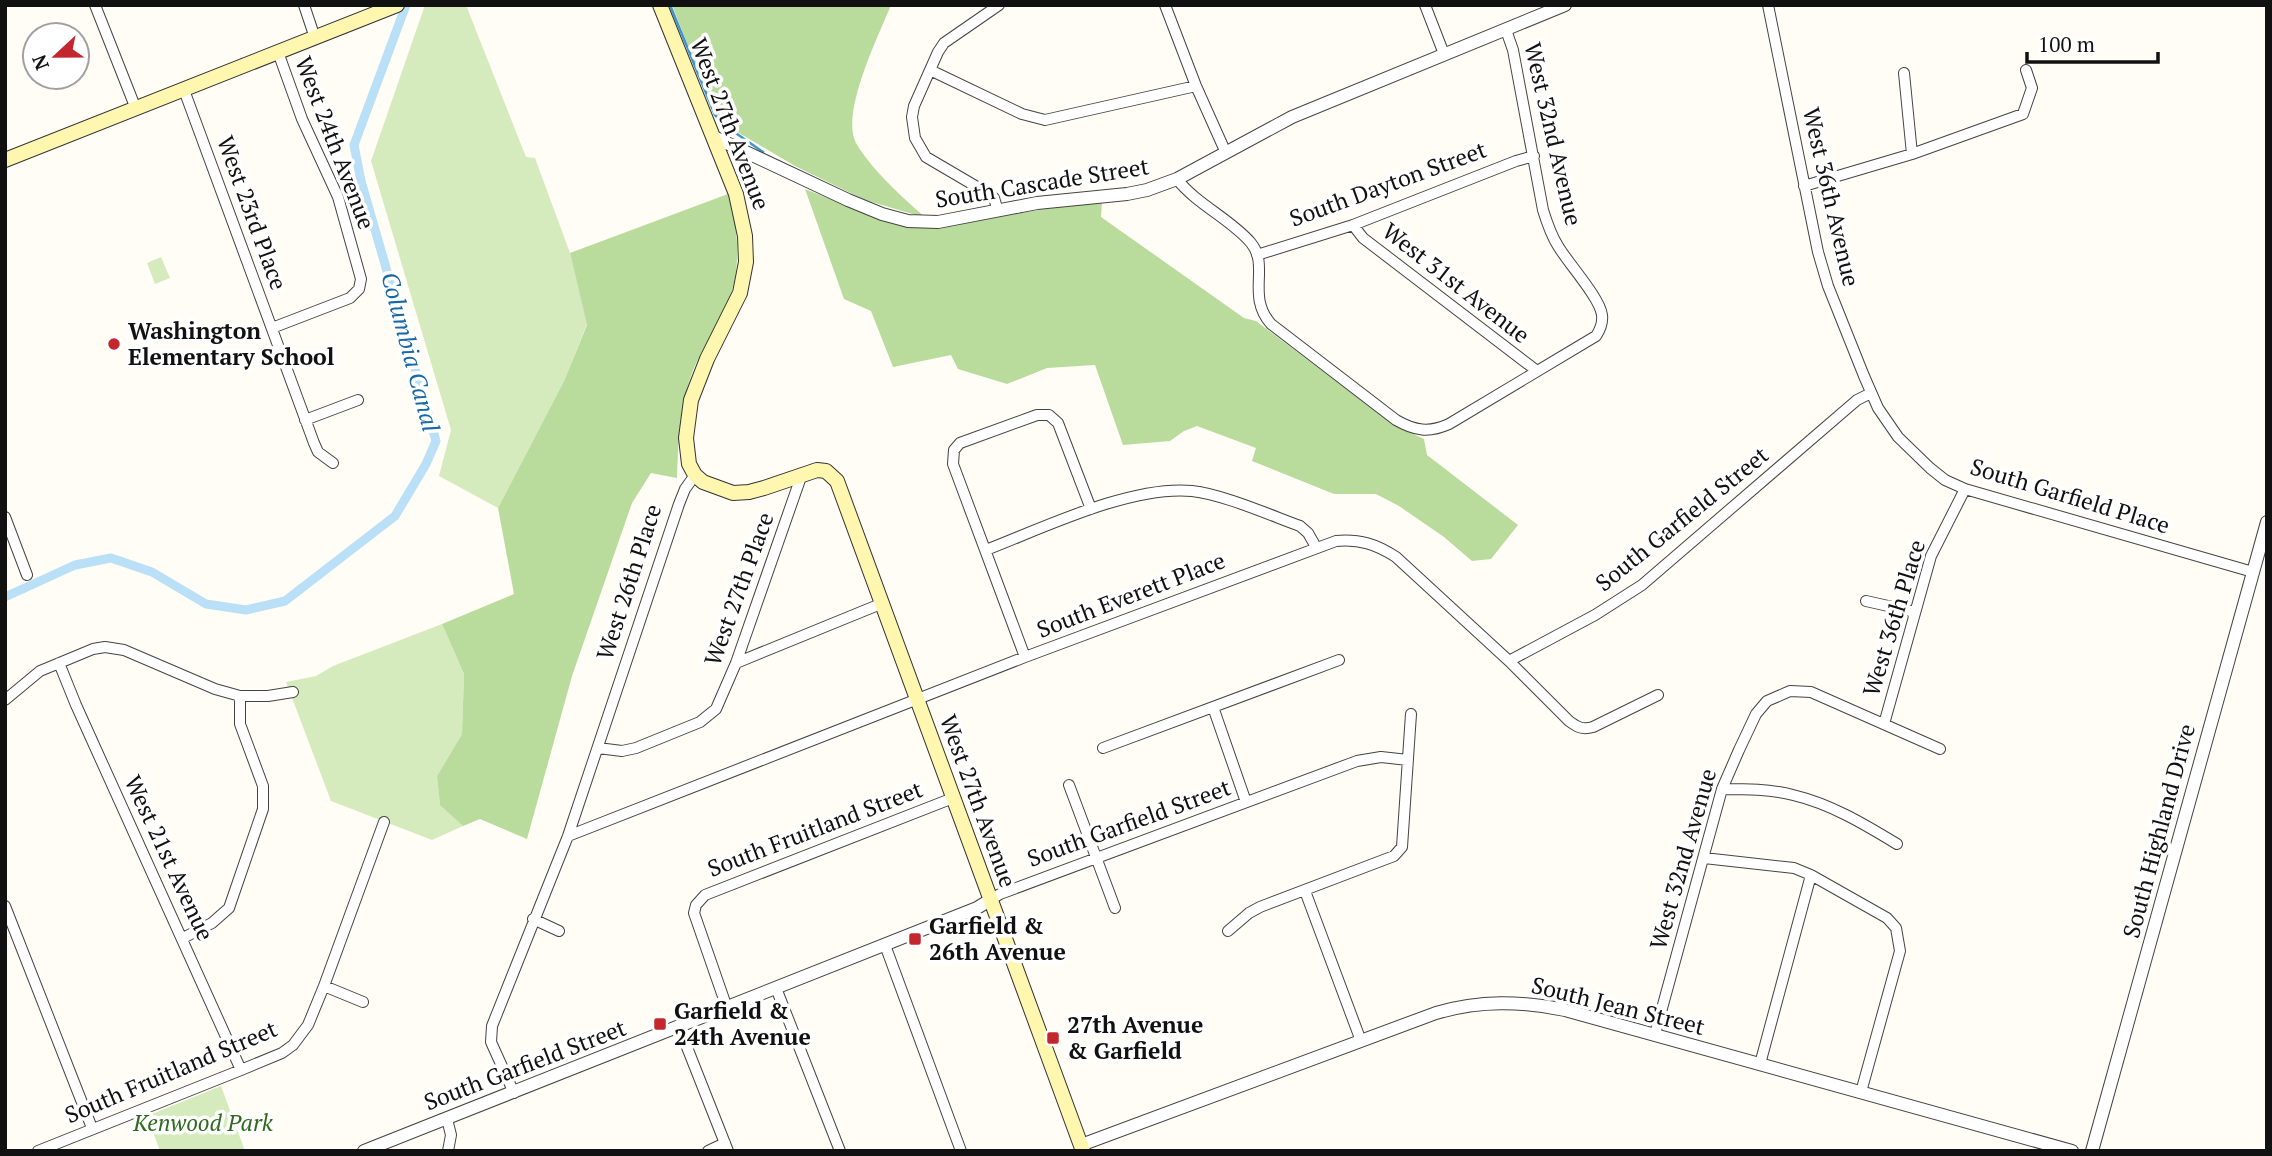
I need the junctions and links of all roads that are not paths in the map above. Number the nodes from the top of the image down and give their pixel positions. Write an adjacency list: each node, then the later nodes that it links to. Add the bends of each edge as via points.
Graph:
1 (95, 5): 19 (street)
2 (304, 5): 11 (street)
3 (397, 5): 11 (main road)
4 (660, 5): 20 (main road, West 27th Avenue)
5 (999, 5): 14 (street, via 951,36)
6 (1165, 5): 17 (street)
7 (1425, 5): 13 (street)
8 (1564, 5): 10 (street, South Cascade Street)
9 (1768, 5): 26 (street, West 36th Avenue)
10 (1506, 30): 13 (street, South Cascade Street); 23 (street, West 32nd Avenue)
11 (315, 38): 12 (main road)
12 (278, 52): 18 (main road); 30 (street, West 24th Avenue, via 338,197 361,279 350,298)
13 (1444, 54): 21 (street, South Cascade Street, via 1292,117)
14 (930, 70): 17 (street, via 1022,114 1045,120); 27 (street, via 912,117 920,148 936,165 994,198)
15 (2026, 70): 22 (street, via 2032,89 2023,114)
16 (1905, 73): 22 (street)
17 (1196, 86): 21 (street)
18 (184, 90): 19 (main road); 30 (street, West 23rd Place)
19 (136, 109): 24 (main road)
20 (713, 137): 27 (street, South Cascade Street, via 892,218 938,222); 37 (main road, West 27th Avenue, via 740,208 746,262 735,307 691,400 686,448)
21 (1226, 153): 25 (street, South Cascade Street)
22 (1912, 154): 26 (street)
23 (1534, 156): 28 (street, South Dayton Street); 31 (street, West 32nd Avenue, via 1549,227 1599,306 1602,319 1595,336)
24 (5, 160)
25 (1177, 179): 27 (street, South Cascade Street, via 1127,194); 29 (street, via 1251,243)
26 (1804, 186): 32 (street, West 36th Avenue, via 1822,269)
27 (998, 211)
28 (1353, 225): 29 (street, South Dayton Street); 31 (street, West 31st Avenue, via 1363,238)
29 (1257, 255): 31 (street, via 1259,302 1271,324 1409,428 1439,429)
30 (272, 328): 34 (street, West 23rd Place)
31 (1537, 371)
32 (1871, 393): 38 (street, South Garfield Place, via 1887,423 1913,454 1945,480); 51 (street, South Garfield Street, via 1857,400 1642,585)
33 (358, 400): 34 (street)
34 (305, 420): 35 (street, West 23rd Place, via 318,452)
35 (333, 463)
36 (802, 474): 37 (main road, via 740,493 712,487); 47 (main road, West 27th Avenue, via 817,470 834,477); 53 (street, West 27th Place)
37 (695, 475): 62 (street, West 26th Place, via 679,504)
38 (1965, 489): 44 (street, South Garfield Place); 48 (street, West 36th Place, via 1931,556)
39 (1091, 509): 42 (street, via 1192,491 1300,526); 43 (street); 43 (street, via 1058,423 1049,415 1037,415 960,443 953,464)
40 (5, 517): 45 (street)
41 (2267, 522): 44 (street, South Highland Drive)
42 (1316, 547): 49 (street, South Everett Place); 51 (street, South Everett Place, via 1350,540 1388,551)
43 (986, 550): 49 (street)
44 (2253, 572): 107 (street, South Highland Drive)
45 (27, 575)
46 (1866, 601): 48 (street)
47 (883, 603): 53 (street); 57 (main road, West 27th Avenue)
48 (1915, 612): 61 (street, West 36th Place)
49 (1025, 657): 57 (street, South Everett Place)
50 (1339, 660): 59 (street)
51 (1509, 661): 55 (street, South Everett Place, via 1569,721 1584,729)
52 (59, 663): 56 (street, via 93,649 115,648); 58 (street, via 40,671); 83 (street, West 21st Avenue)
53 (736, 663): 62 (street, West 27th Place, via 722,698 700,722 636,748)
54 (293, 692): 56 (street)
55 (1658, 695)
56 (240, 696): 83 (street, via 240,724 263,786 263,809 229,908 212,923)
57 (917, 699): 68 (main road, West 27th Avenue); 71 (street, South Everett Place)
58 (5, 700)
59 (1213, 707): 63 (street); 69 (street)
60 (1410, 715): 65 (street)
61 (1884, 724): 64 (street); 67 (street, West 32nd Avenue, via 1811,692 1781,693 1767,701 1753,722)
62 (598, 748): 71 (street, West 26th Place)
63 (1103, 748)
64 (1940, 749)
65 (1408, 760): 69 (street, South Garfield Street, via 1381,757 1357,761); 76 (street, via 1399,852)
66 (1069, 785): 73 (street)
67 (1722, 789): 72 (street, via 1793,794 1824,804); 74 (street, West 32nd Avenue)
68 (953, 798): 77 (main road, West 27th Avenue); 88 (street, South Fruitland Street, via 705,894 694,913)
69 (1246, 802): 73 (street, South Garfield Street)
70 (384, 822): 85 (street, South Fruitland Street)
71 (568, 836): 80 (street, West 26th Place)
72 (1897, 844)
73 (1096, 857): 77 (street, South Garfield Street); 79 (street)
74 (1704, 858): 75 (street, via 1778,865); 90 (street, West 32nd Avenue)
75 (1811, 875): 92 (street); 94 (street, via 1896,928 1900,951)
76 (1306, 891): 82 (street, via 1260,907); 91 (street)
77 (990, 900): 84 (street, South Garfield Street); 99 (main road, West 27th Avenue)
78 (5, 906): 97 (street)
79 (1115, 908)
80 (533, 919): 81 (street); 95 (street, West 26th Place, via 492,1026 491,1042)
81 (559, 931)
82 (1228, 931)
83 (183, 937): 93 (street, West 21st Avenue)
84 (885, 945): 86 (street, South Garfield Street); 105 (street)
85 (324, 986): 87 (street); 93 (street, South Fruitland Street, via 308,1025 293,1045)
86 (776, 988): 88 (street, South Garfield Street); 104 (street)
87 (363, 1002)
88 (727, 1008): 89 (street, South Garfield Street)
89 (679, 1027): 95 (street, South Garfield Street); 98 (street)
90 (1655, 1034): 91 (street, South Jean Street, via 1565,1010 1501,1002 1451,1009); 92 (street, South Jean Street)
91 (1361, 1041): 99 (street, South Jean Street)
92 (1760, 1064): 94 (street, South Jean Street)
93 (241, 1070): 97 (street, South Fruitland Street)
94 (1861, 1092): 106 (street, South Jean Street)
95 (514, 1093): 96 (street, South Garfield Street)
96 (447, 1119): 101 (street, South Garfield Street); 102 (street)
97 (92, 1128): 100 (street, South Fruitland Street)
98 (726, 1147): 103 (street)
99 (1082, 1148)
100 (38, 1151)
101 (364, 1151)
102 (448, 1151)
103 (708, 1151)
104 (840, 1151)
105 (961, 1151)
106 (2072, 1151)
107 (2092, 1151)

